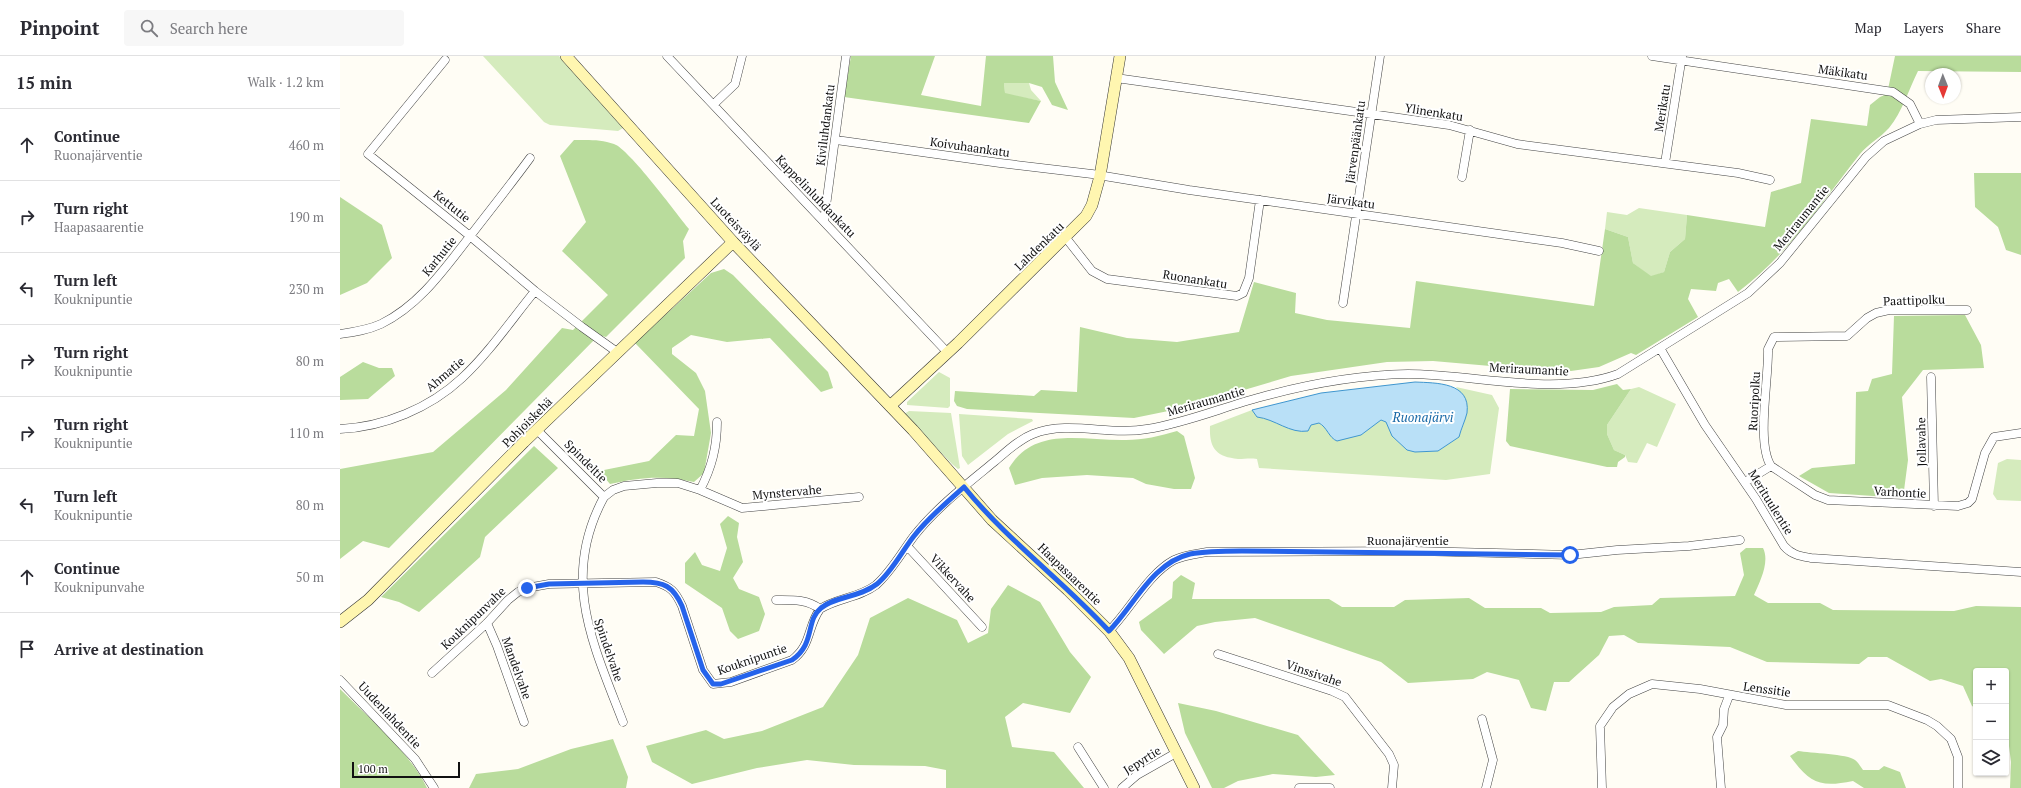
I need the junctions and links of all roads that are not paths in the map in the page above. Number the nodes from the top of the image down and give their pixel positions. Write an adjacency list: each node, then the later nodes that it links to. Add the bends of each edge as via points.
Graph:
1 (566, 56): 27 (main road, Luoteisväylä)
2 (667, 56): 11 (street, Kappelinluhdankatu)
3 (742, 56): 11 (street, via 735,84)
4 (846, 56): 16 (street, Kiviluhdankatu)
5 (1120, 56): 10 (main road, Lahdenkatu)
6 (1380, 56): 12 (street, Järvenpäänkatu)
7 (1652, 56): 8 (street, Mäkikatu)
8 (1681, 58): 14 (street, Mäkikatu, via 1893,92 1910,104); 18 (street, Merikatu)
9 (445, 60): 25 (street, Kettutie, via 368,154)
10 (1116, 78): 12 (street, Ylinenkatu); 19 (main road, Lahdenkatu)
11 (714, 104): 24 (street, Kappelinluhdankatu)
12 (1372, 115): 15 (street, Ylinenkatu); 23 (street, Järvenpäänkatu)
13 (2021, 117): 14 (street, Meriraumantie, via 1936,120)
14 (1920, 124): 34 (street, Meriraumantie, via 1884,141 1866,157 1780,263 1748,293)
15 (1470, 130): 18 (street, Ylinenkatu, via 1517,144 1632,161); 20 (street)
16 (836, 140): 19 (street, Koivuhaankatu); 24 (street, Kiviluhdankatu)
17 (530, 158): 25 (street, Karhutie)
18 (1665, 163): 21 (street, Ylinenkatu)
19 (1100, 176): 22 (street, Järvikatu); 26 (main road, Lahdenkatu, via 1092,205 1086,216)
20 (1462, 177)
21 (1770, 180)
22 (1260, 200): 23 (street, Järvikatu); 26 (street, Ruonankatu, via 1248,282 1243,293 1237,296 1107,279 1092,271)
23 (1357, 214): 28 (street, Järvikatu); 30 (street, Järvenpäänkatu)
24 (824, 221): 36 (street, Kappelinluhdankatu)
25 (470, 236): 29 (street, Kettutie); 32 (street, Karhutie, via 425,291 403,310 381,324 362,331)
26 (1066, 238): 36 (main road, Lahdenkatu)
27 (733, 242): 35 (main road, Pohjoiskehä); 38 (main road, Luoteisväylä)
28 (1599, 251)
29 (536, 291): 35 (street, Kettutie); 40 (street, Ahmatie, via 476,363 448,390 411,412 379,422)
30 (1343, 303)
31 (1967, 310): 33 (street, Paattipolku, via 1889,310 1867,318 1846,336)
32 (340, 334)
33 (1774, 337): 43 (street, Ruoripolku, via 1768,349 1764,432 1766,459)
34 (1660, 348): 44 (street, Merituulentie, via 1706,425); 45 (street, Meriraumantie, via 1618,374 1594,382 1535,383 1449,376 1389,375 1297,388 1136,431 1072,428 1047,430 1020,441)
35 (617, 352): 41 (main road, Pohjoiskehä)
36 (948, 353): 38 (main road, Lahdenkatu)
37 (1931, 377): 49 (street, Jollavahe)
38 (890, 406): 45 (main road, Haapasaarentie)
39 (717, 422): 46 (street, via 714,458)
40 (340, 429)
41 (537, 430): 47 (street, Spindeltie); 56 (main road, Pohjoiskehä, via 368,600)
42 (2021, 433): 49 (street, Varhontie, via 1994,437 1985,453 1974,494 1968,504)
43 (1771, 466): 44 (street); 49 (street, Varhontie, via 1815,495 1828,500)
44 (1745, 482): 52 (street, Merituulentie, via 1784,546 1797,556)
45 (964, 487): 51 (street, via 928,520); 59 (main road, Haapasaarentie, via 992,520)
46 (700, 490): 47 (street, Mynstervahe, via 678,483 635,484 614,490); 48 (street, Mynstervahe, via 742,508)
47 (604, 497): 53 (street, Spindeltie, via 593,518)
48 (859, 497)
49 (1934, 506)
50 (1740, 540): 59 (street, Ruonajärventie, via 1570,555 1406,551 1207,552 1174,560 1162,569)
51 (907, 546): 55 (street, via 873,587 857,596 827,604); 58 (street, Vikkervahe)
52 (2021, 572)
53 (582, 584): 55 (street, Kouknipuntie, via 656,582 669,587 678,596 703,670 713,684 731,682 792,660 801,653 807,643 813,619); 57 (street, Kouknipunvahe, via 549,584 527,588 508,600); 66 (street, Spindelvahe, via 589,630)
54 (776, 600): 55 (street, via 813,603)
55 (820, 609)
56 (340, 622)
57 (487, 623): 61 (street, Kouknipunvahe); 65 (street, Mandelvahe)
58 (982, 627)
59 (1109, 631): 68 (main road, Haapasaarentie, via 1129,658)
60 (1218, 654): 75 (street, Vinssivahe, via 1332,691 1345,698 1389,754 1394,765)
61 (432, 673)
62 (340, 680): 69 (street, Uudenlahdentie, via 415,759)
63 (1729, 696): 77 (street, Lenssitie, via 1700,689 1652,684 1629,694 1613,707 1600,726); 78 (street, via 1717,737); 79 (street, Lenssitie, via 1786,705 1888,705 1899,709 1937,726 1951,739 1958,757)
64 (1482, 719): 76 (street, via 1493,760)
65 (524, 722)
66 (623, 722)
67 (1078, 747): 70 (street)
68 (1176, 753): 71 (street, Jepyrtie, via 1136,775); 72 (main road, Haapasaarentie)
69 (434, 788)
70 (1104, 788)
71 (1122, 788)
72 (1194, 788)
73 (1299, 788): 74 (street)
74 (1330, 788)
75 (1392, 788)
76 (1486, 788)
77 (1602, 788)
78 (1721, 788)
79 (1958, 788)

